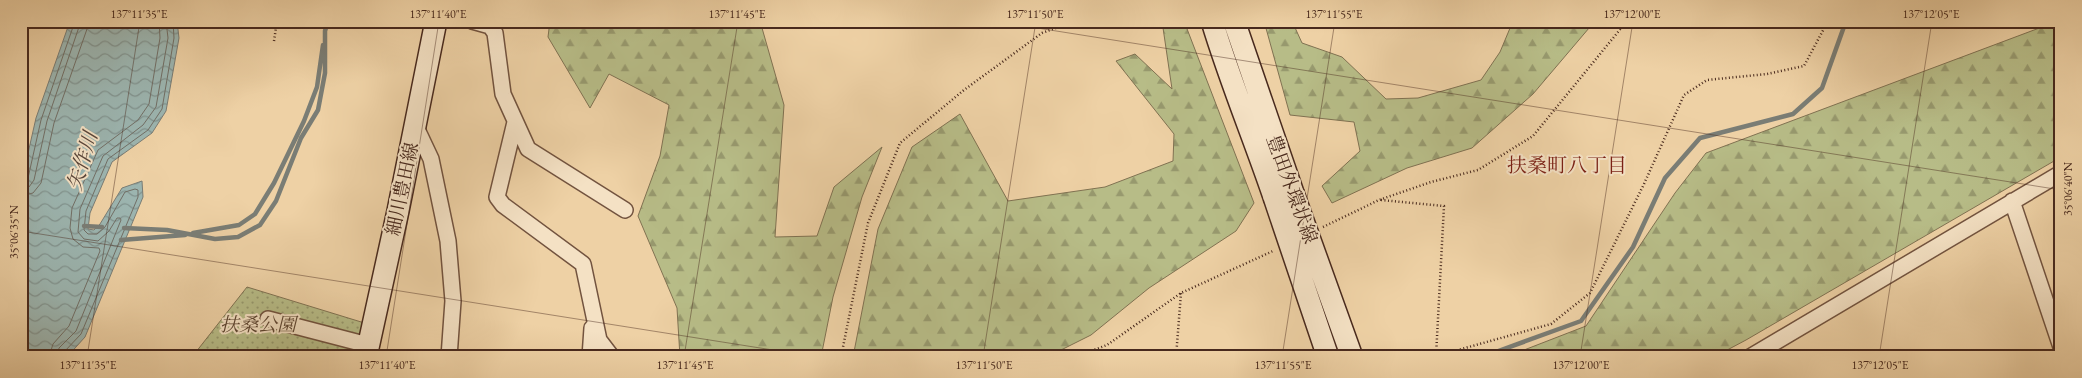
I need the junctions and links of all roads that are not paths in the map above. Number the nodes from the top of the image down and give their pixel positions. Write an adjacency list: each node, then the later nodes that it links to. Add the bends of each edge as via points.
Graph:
1 (436, 21): 8 (street, 細川豊田線)
2 (472, 21): 7 (street, via 490,26 495,33 503,94)
3 (1203, 21): 6 (street)
4 (1212, 21): 6 (street, 豊田外環状線)
5 (1234, 21): 10 (street, 豊田外環状線)
6 (1225, 65): 10 (street, 豊田外環状線)
7 (515, 122): 12 (street, via 528,149); 13 (street, via 496,197 502,205 583,264)
8 (415, 125): 16 (street, 細川豊田線); 17 (street, via 431,159 448,241 453,301)
9 (2061, 173): 11 (street)
10 (1283, 195): 20 (street, 豊田外環状線, bridge); 21 (street, 豊田外環状線, bridge)
11 (2012, 202): 15 (street); 22 (street)
12 (625, 210)
13 (593, 309): 18 (street); 19 (street, via 599,340)
14 (268, 319): 16 (street)
15 (2061, 347)
16 (367, 351)
17 (448, 357)
18 (590, 357)
19 (612, 357)
20 (1328, 357)
21 (1352, 357)
22 (1750, 357)

